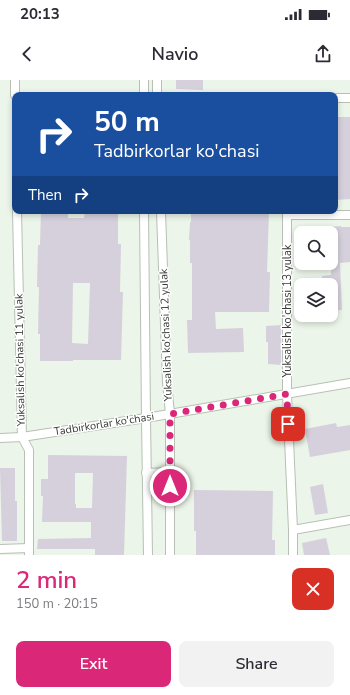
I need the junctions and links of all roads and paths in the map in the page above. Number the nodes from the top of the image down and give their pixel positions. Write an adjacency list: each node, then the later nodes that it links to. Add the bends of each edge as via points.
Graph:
1 (15, 80): 4 (street)
2 (144, 80): 5 (street)
3 (157, 80): 6 (street)
4 (15, 92)
5 (144, 92)
6 (157, 92)
7 (338, 98): 8 (street)
8 (350, 98)
9 (18, 214): 19 (street, Yuksalish ko'chasi 11 yulak)
10 (144, 214): 18 (street, Yuksalish ko'chasi 12 yulak)
11 (161, 214): 17 (street, Yuksalish ko'chasi 12 yulak)
12 (287, 214): 16 (street, Yuksalish ko'chasi 13 yulak)
13 (318, 214): 14 (street)
14 (350, 215)
15 (350, 383): 16 (street, Tadbirkorlar ko'chasi)
16 (287, 394): 17 (street, Tadbirkorlar ko'chasi); 24 (street, Yuksalish ko'chasi 13 yulak)
17 (170, 414): 18 (street, Tadbirkorlar ko'chasi); 21 (street, Yuksalish ko'chasi 12 yulak)
18 (146, 418): 19 (street, Tadbirkorlar ko'chasi); 22 (street, Yuksalish ko'chasi 12 yulak)
19 (22, 437): 20 (street, Tadbirkorlar ko'chasi); 26 (street, Yuksalish ko'chasi 11 yulak, via 29,450)
20 (0, 438)
21 (170, 472): 22 (street); 28 (street, Yuksalish ko'chasi 12 yulak)
22 (146, 473): 27 (street, Yuksalish ko'chasi 12 yulak)
23 (350, 520): 24 (street)
24 (293, 530): 29 (street, Yuksalish ko'chasi 13 yulak)
25 (0, 549): 26 (street)
26 (29, 552)
27 (148, 555)
28 (170, 555)
29 (293, 555)

